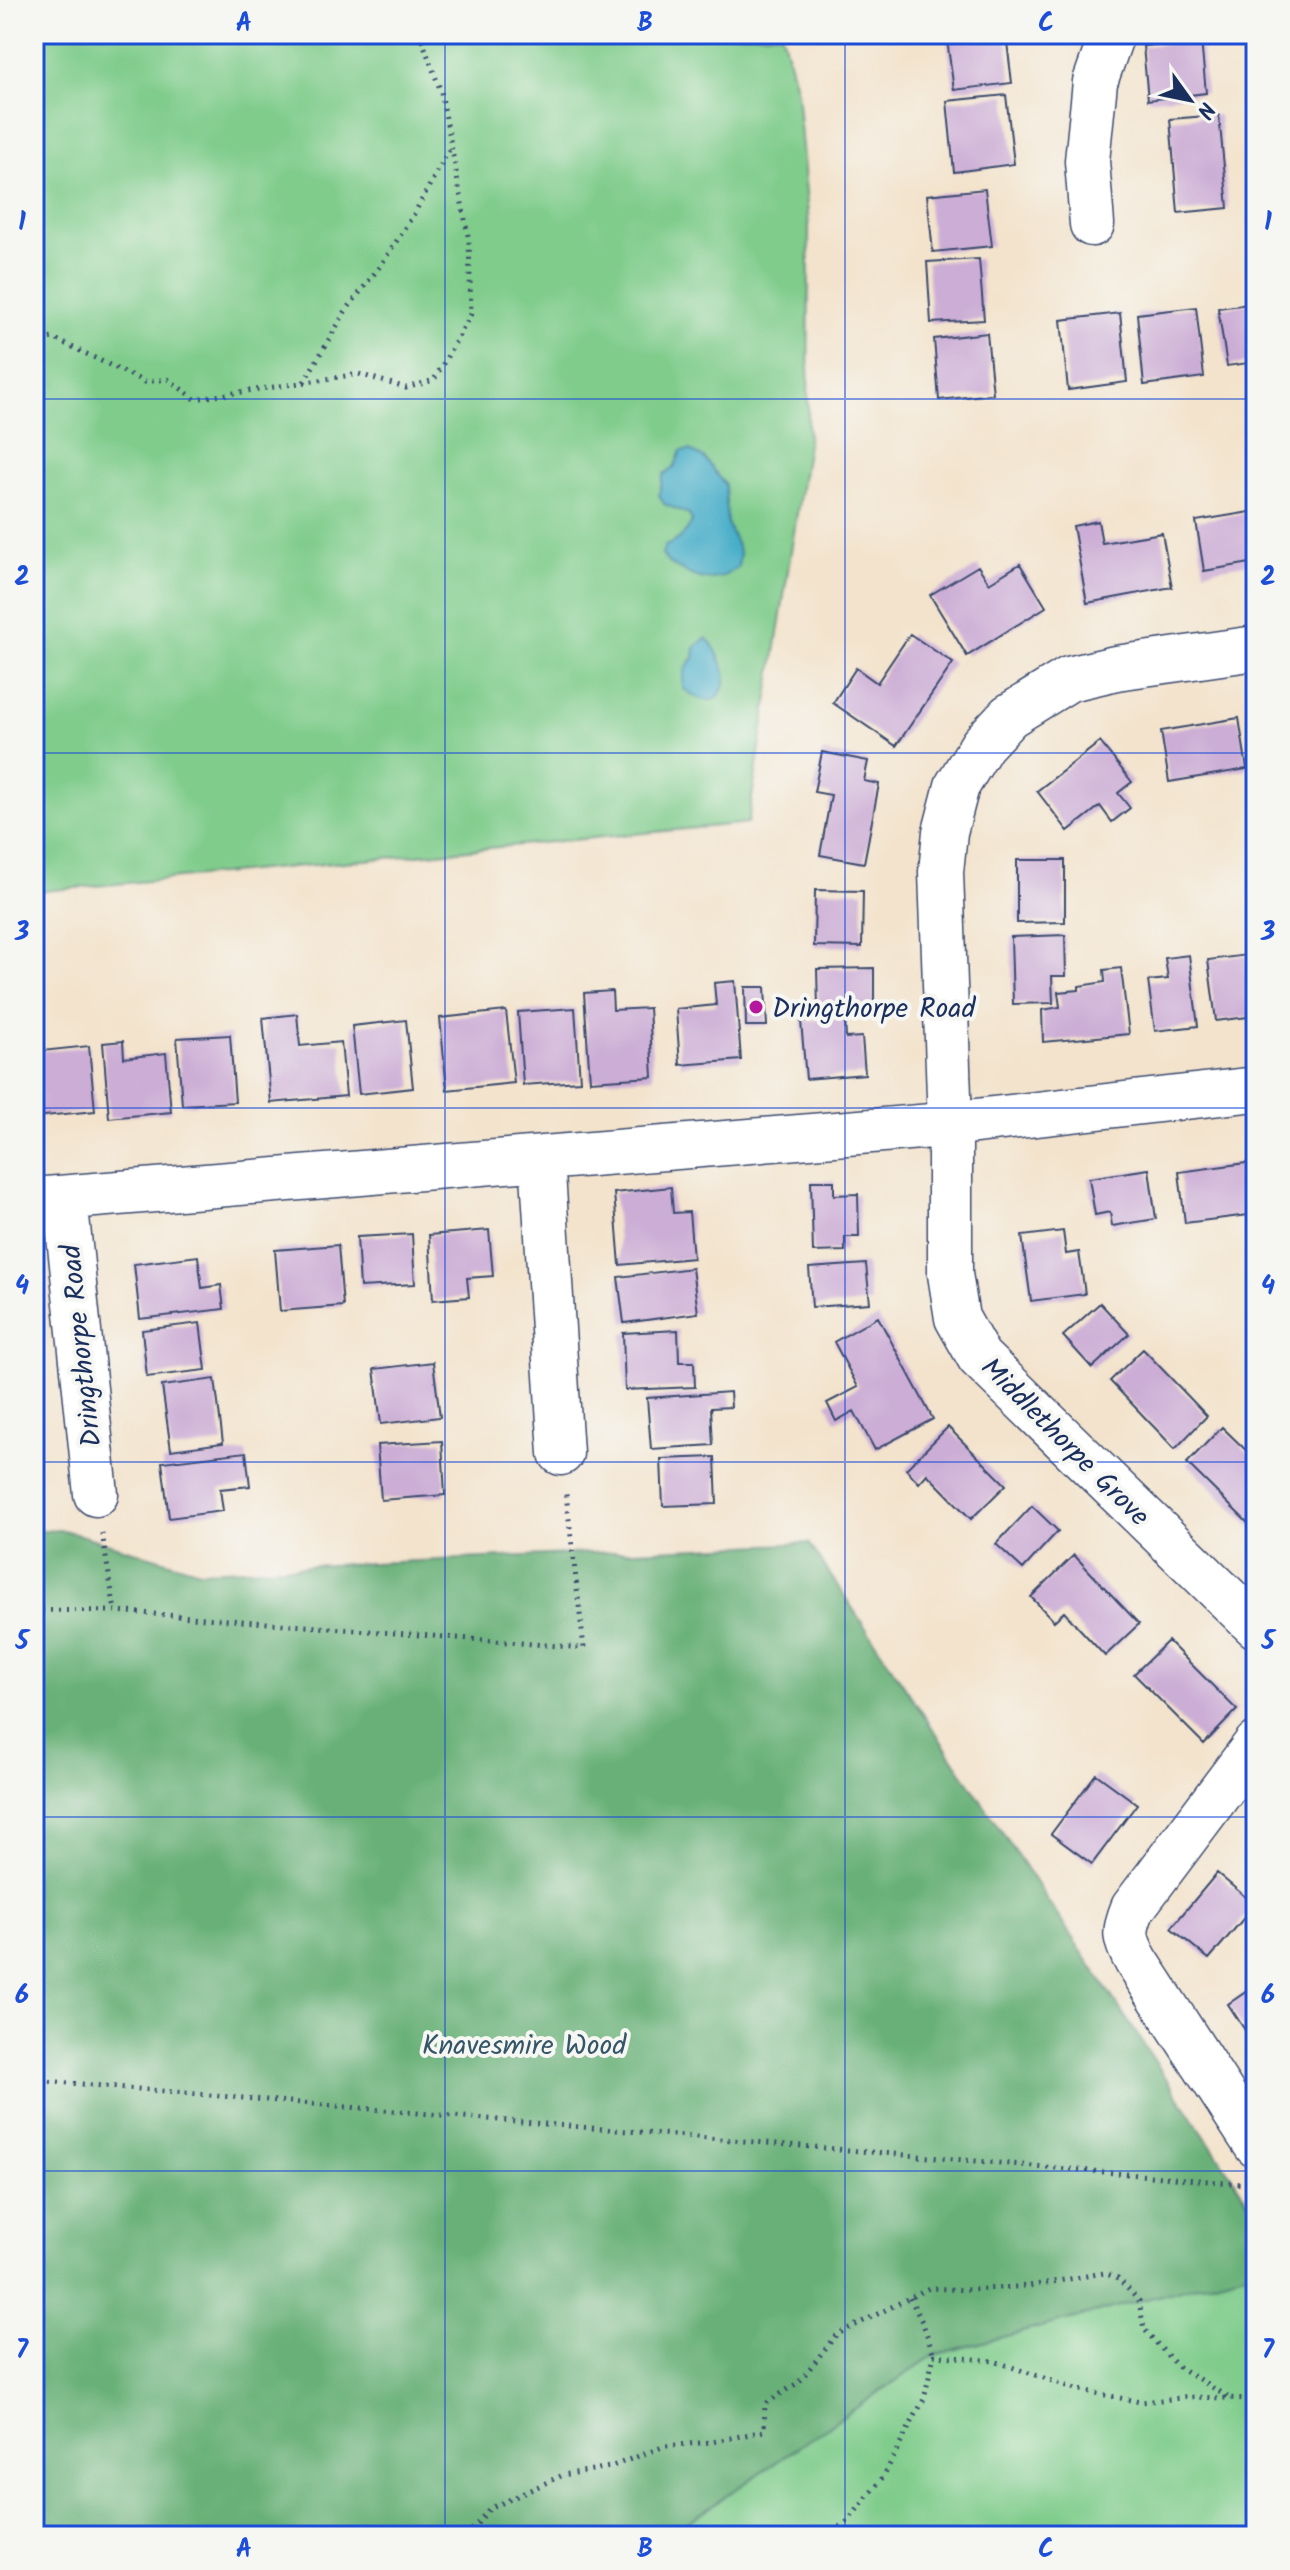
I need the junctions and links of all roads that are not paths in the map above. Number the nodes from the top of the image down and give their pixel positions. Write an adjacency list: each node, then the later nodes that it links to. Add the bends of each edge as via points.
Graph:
1 (1112, 34): 2 (street, via 1095,82 1087,161)
2 (1092, 224)
3 (1256, 648): 5 (street, Middlethorpe Grove, via 1069,679 1009,716 982,745 957,786 941,872)
4 (1256, 1089): 5 (street, Dringthorpe Road)
5 (950, 1124): 6 (street, Dringthorpe Road); 10 (street, Middlethorpe Grove, via 950,1274 957,1318 979,1357)
6 (542, 1158): 7 (street, Dringthorpe Road); 8 (street)
7 (50, 1199): 9 (street, Dringthorpe Road)
8 (561, 1453)
9 (96, 1494)
10 (1256, 1626)
11 (1256, 1744): 12 (street, via 1133,1908 1126,1926 1126,1944)
12 (1251, 2164)

